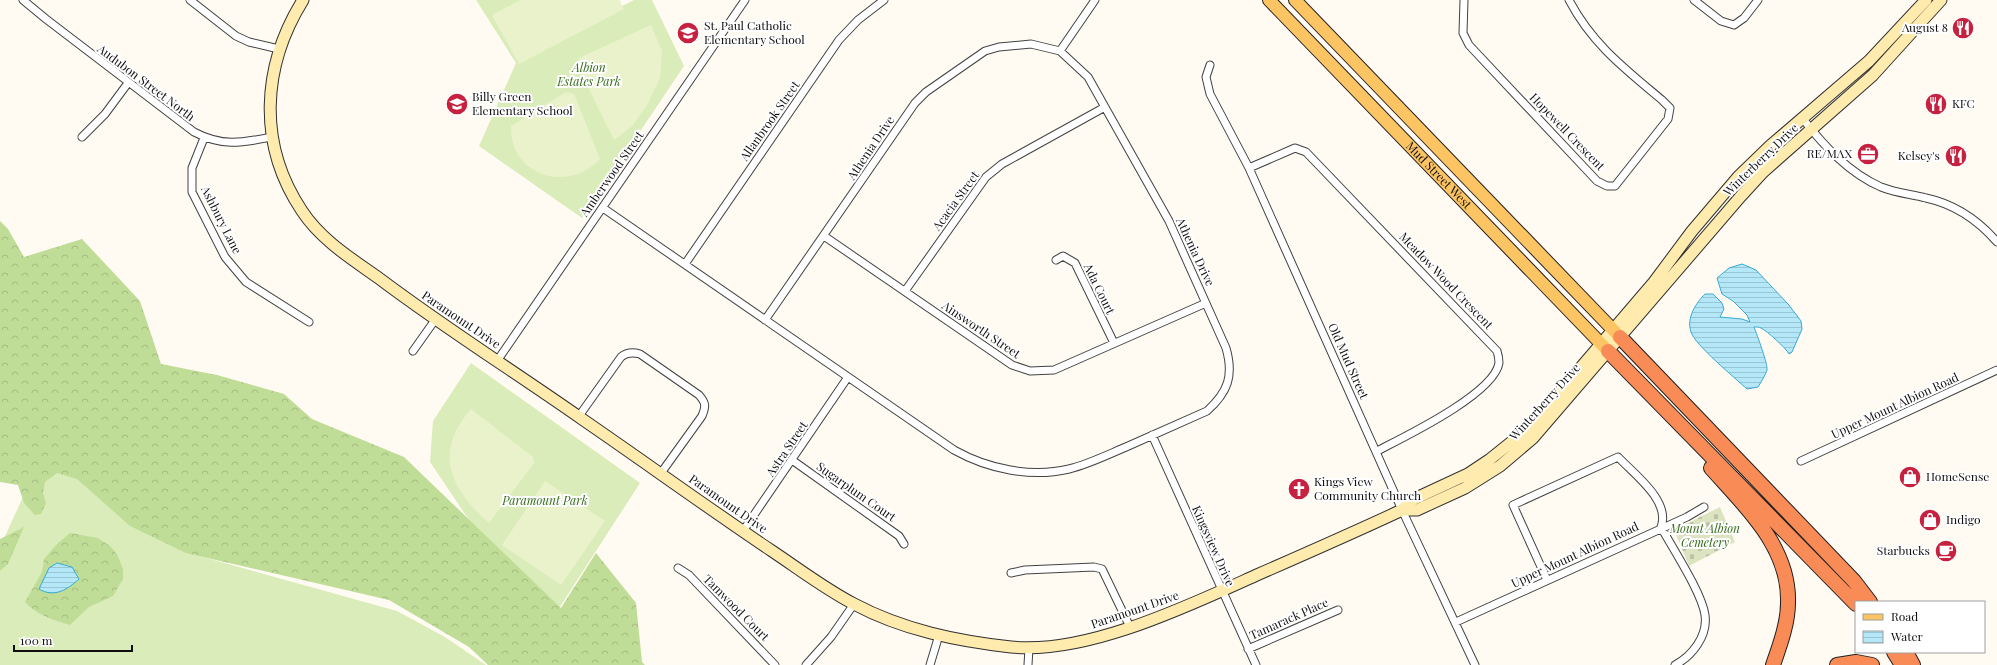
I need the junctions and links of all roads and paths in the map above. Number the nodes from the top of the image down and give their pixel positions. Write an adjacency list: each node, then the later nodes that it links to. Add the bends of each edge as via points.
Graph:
1 (23, 0): 18 (street, Audubon Street North)
2 (190, 0): 15 (street, via 236,36)
3 (303, 0): 15 (street, Paramount Drive, via 286,30)
4 (745, 0): 26 (street, Amberwood Street)
5 (884, 0): 30 (street, Allanbrook Street, via 858,20 839,40)
6 (1095, 0): 16 (street)
7 (1269, 0): 38 (main road, Mud Street West)
8 (1294, 0): 36 (main road, Mud Street West)
9 (1464, 0): 10 (street, Hopewell Crescent, via 1463,33 1469,45 1597,181 1607,186 1615,186 1668,119 1670,108 1609,56 1578,18)
10 (1569, 0)
11 (1694, 0): 12 (street, via 1721,21 1734,25 1744,18)
12 (1758, 0)
13 (1926, 0): 20 (street, Winterberry Drive, via 1875,56)
14 (1941, 0): 21 (street, Winterberry Drive, via 1873,75)
15 (279, 50): 24 (street, Paramount Drive, via 270,89)
16 (1060, 52): 19 (street, Athenia Drive, via 1088,77); 27 (street, Athenia Drive, via 1031,44 985,51 926,92 915,104)
17 (1210, 65): 25 (street, Old Mud Street, via 1206,77 1210,94)
18 (128, 83): 22 (street, via 105,114); 23 (street, Audubon Street North)
19 (1105, 107): 31 (street, Acacia Street, via 1002,164 986,177); 32 (street, Athenia Drive, via 1169,221)
20 (1803, 120): 21 (street); 36 (street, Winterberry Drive, via 1770,146 1738,177 1692,231)
21 (1811, 130): 28 (street, via 1844,163 1865,179 1888,190 1952,207 1977,222); 36 (street, Winterberry Drive, via 1763,172)
22 (82, 137)
23 (204, 138): 24 (street, Audubon Street North, via 228,144); 35 (street, Ashbury Lane, via 192,168 192,192 225,257 246,282)
24 (272, 138): 33 (street, Paramount Drive, via 281,170 311,224 326,239)
25 (1249, 168): 46 (street, Old Mud Street); 46 (street, Meadow Wood Crescent, via 1295,148 1306,152 1497,351 1499,363 1493,374 1474,394 1442,416)
26 (602, 208): 30 (street, Athenia Drive); 40 (street, Amberwood Street)
27 (824, 236): 31 (street, Ainsworth Street); 34 (street, Athenia Drive)
28 (1997, 242)
29 (1056, 260): 37 (street, Ada Court, via 1062,256 1075,263)
30 (685, 264): 34 (street, Athenia Drive)
31 (905, 291): 37 (street, Ainsworth Street, via 1012,365 1026,370 1054,370)
32 (1206, 303): 37 (street, Ainsworth Street); 45 (street, Athenia Drive, via 1230,362 1227,387 1219,400 1207,411)
33 (435, 320): 39 (street); 40 (street, Paramount Drive)
34 (765, 320): 42 (street, Athenia Drive)
35 (308, 322)
36 (1617, 333): 38 (street, Winterberry Drive); 59 (highway, via 1854,581)
37 (1114, 344)
38 (1604, 348): 43 (highway); 51 (street, Winterberry Drive, via 1551,419 1517,453 1465,488 1418,510)
39 (413, 351)
40 (497, 361): 44 (street, Paramount Drive)
41 (1997, 370): 48 (street, Upper Mount Albion Road)
42 (848, 377): 45 (street, Athenia Drive, via 954,450 966,457 1001,468 1026,472 1069,469); 47 (street, Astra Street)
43 (1653, 396): 60 (highway); 77 (highway, via 1700,455 1752,513 1767,532 1777,552 1787,585 1788,603 1785,626)
44 (579, 416): 49 (street, Paramount Drive); 49 (street, via 624,354 640,354 699,395 706,406 702,416)
45 (1152, 435): 58 (street, Kingsview Drive)
46 (1377, 451): 51 (street, Old Mud Street)
47 (792, 460): 53 (street, Astra Street); 54 (street, Sugarplum Court, via 899,536)
48 (1801, 461)
49 (662, 473): 53 (street, Paramount Drive)
50 (1704, 507): 52 (street, Upper Mount Albion Road)
51 (1402, 510): 58 (street, Paramount Drive); 63 (street, Old Mud Street)
52 (1661, 527): 57 (street, Upper Mount Albion Road); 57 (street, via 1662,510 1658,499 1618,457 1513,505); 76 (street, via 1699,597 1706,616 1700,642 1690,654)
53 (743, 532): 61 (street, Paramount Drive)
54 (904, 544)
55 (678, 568): 70 (street, Tamwood Court, via 689,576)
56 (1011, 573): 64 (street, via 1024,570 1094,567 1102,569)
57 (1547, 580): 63 (street, Upper Mount Albion Road)
58 (1221, 592): 64 (street, Paramount Drive); 67 (street, Kingsview Drive)
59 (1869, 601)
60 (1855, 603)
61 (854, 604): 65 (street, Paramount Drive, via 912,629); 71 (street, via 831,637)
62 (1338, 610): 67 (street, Tamarack Place)
63 (1456, 622): 75 (street, Old Mud Street)
64 (1130, 627): 66 (street, Paramount Drive, via 1102,637)
65 (939, 635): 66 (street, Paramount Drive); 72 (street)
66 (1029, 648): 73 (street)
67 (1248, 649): 74 (street, Kingsview Drive)
68 (1895, 653): 80 (highway)
69 (1907, 653): 81 (highway)
70 (775, 665)
71 (806, 665)
72 (930, 665)
73 (1028, 665)
74 (1256, 665)
75 (1475, 665)
76 (1674, 665)
77 (1773, 665)
78 (1837, 665): 79 (highway, via 1856,662)
79 (1872, 665)
80 (1902, 665)
81 (1914, 665)

